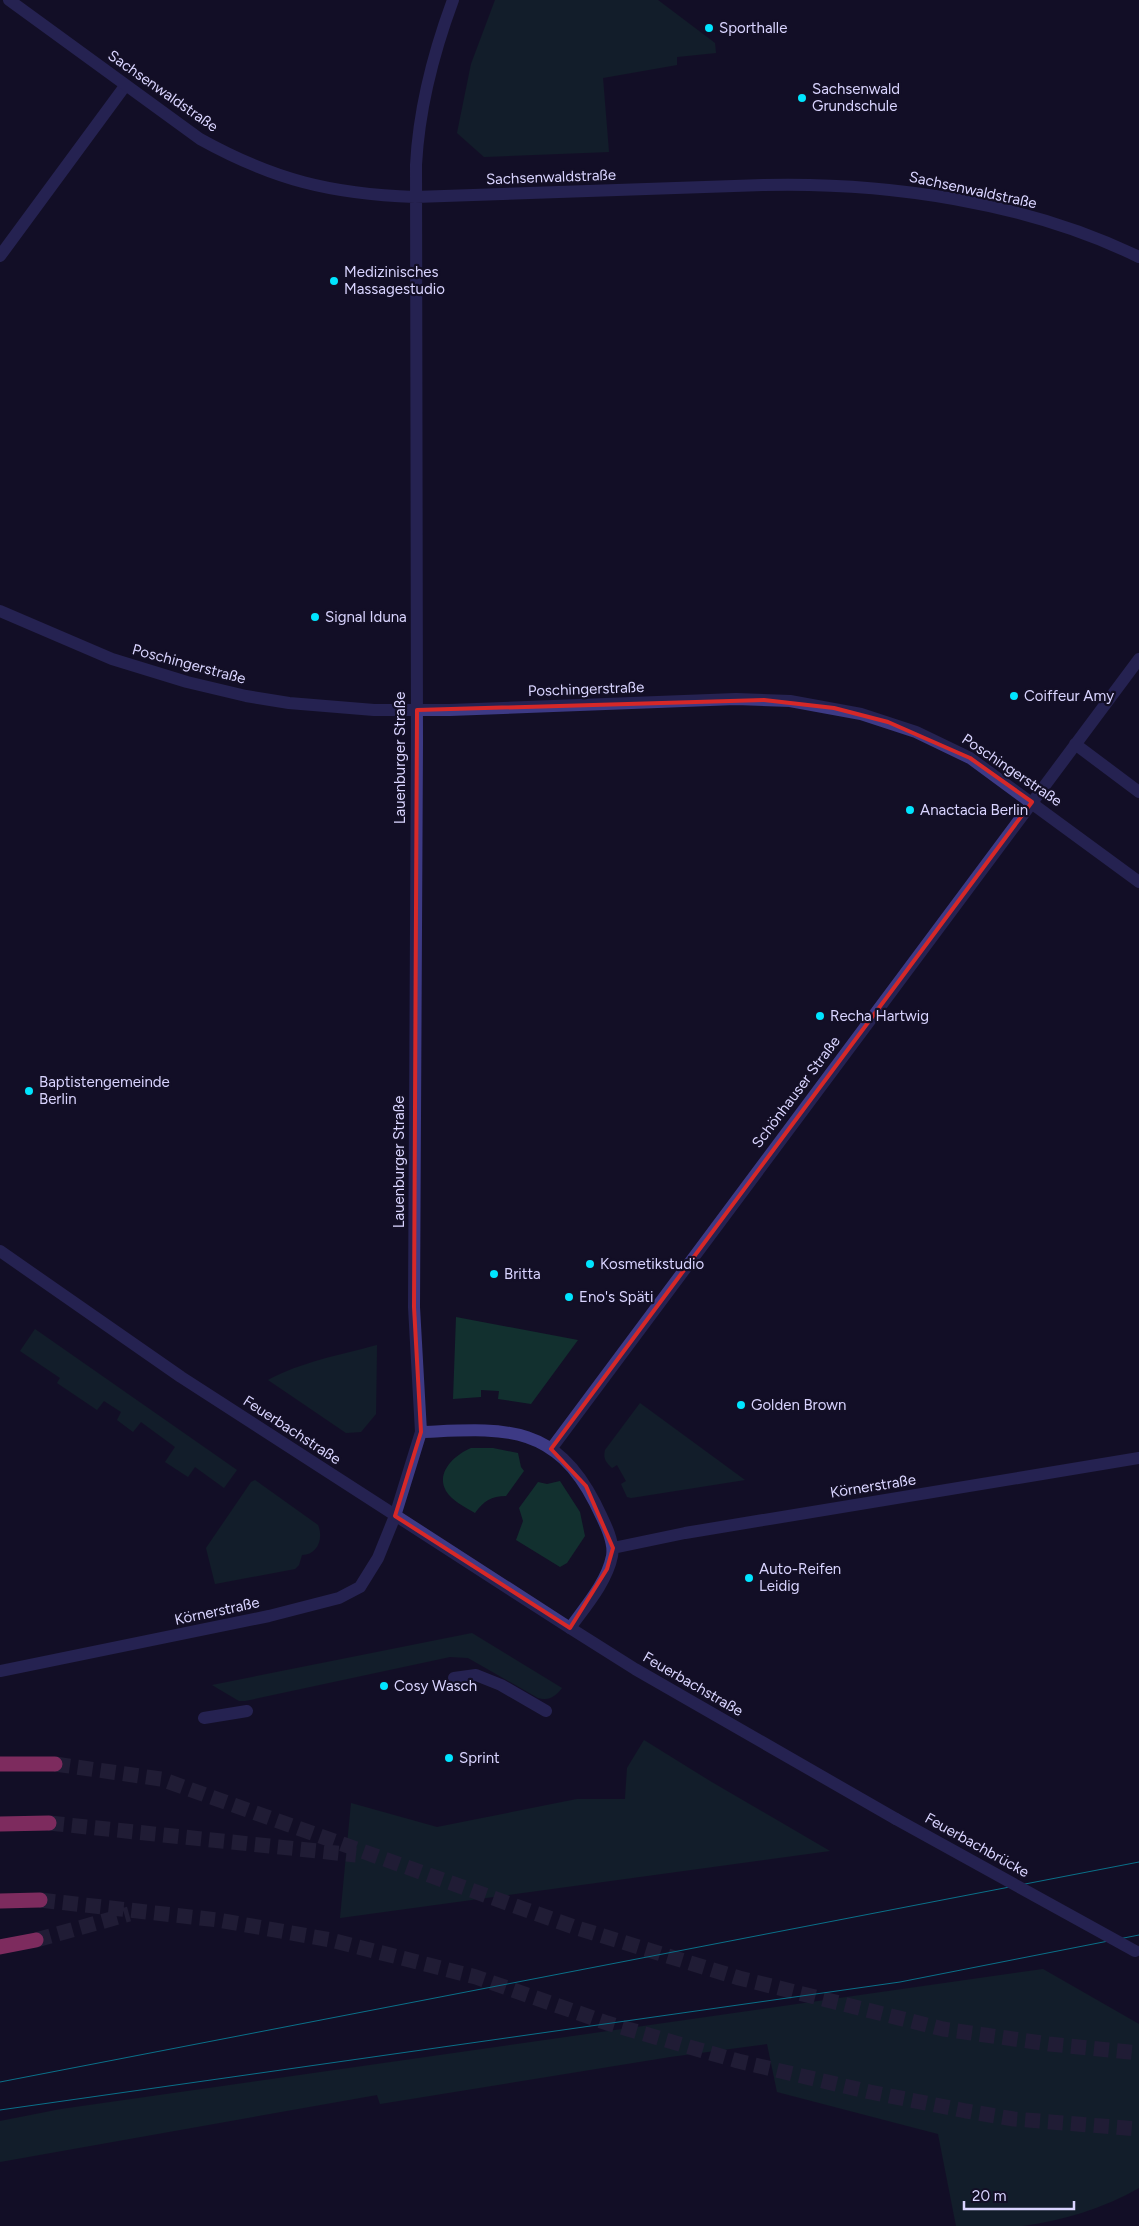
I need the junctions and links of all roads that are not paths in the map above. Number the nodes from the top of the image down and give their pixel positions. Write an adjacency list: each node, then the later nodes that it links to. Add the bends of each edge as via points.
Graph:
1 (9, 0): 3 (street, Sachsenwaldstraße)
2 (453, 0): 4 (street, Lauenburger Straße, via 428,76 417,142)
3 (125, 86): 4 (street, Sachsenwaldstraße, via 200,139 284,177 322,188); 5 (street)
4 (416, 197): 6 (street, Sachsenwaldstraße, via 783,184 869,187 930,194 997,208 1073,230); 9 (street, Lauenburger Straße)
5 (0, 256)
6 (1139, 257)
7 (0, 611): 9 (street, Poschingerstraße, via 112,660 237,694 330,707)
8 (1139, 659): 10 (street, Schönhauser Straße)
9 (417, 710): 12 (street, Poschingerstraße, via 736,699 808,704 888,722 937,741 970,758); 15 (street, Lauenburger Straße, via 414,1306)
10 (1075, 744): 11 (street); 12 (street, Schönhauser Straße)
11 (1139, 792)
12 (1032, 802): 13 (street, Poschingerstraße); 16 (street, Schönhauser Straße)
13 (1139, 882)
14 (0, 1251): 18 (street, Feuerbachstraße, via 181,1377)
15 (420, 1432): 16 (street, via 495,1430 529,1438); 18 (street, Lauenburger Straße)
16 (551, 1450): 19 (street, via 570,1464 586,1486)
17 (1139, 1458): 19 (street, Körnerstraße, via 685,1533)
18 (395, 1516): 20 (street, Feuerbachstraße); 21 (street, Körnerstraße, via 378,1558 360,1586 339,1598 185,1635)
19 (613, 1548): 20 (street, via 607,1570)
20 (570, 1628): 28 (street, Feuerbachstraße)
21 (0, 1671)
22 (454, 1678): 24 (street, via 476,1675 501,1685)
23 (248, 1711): 25 (street)
24 (546, 1711)
25 (204, 1718)
26 (0, 1764): 27 (highway)
27 (55, 1764)
28 (800, 1764): 35 (street, Feuerbachbrücke, bridge)
29 (49, 1823): 30 (highway)
30 (0, 1824)
31 (0, 1900): 32 (highway)
32 (40, 1900)
33 (36, 1940): 34 (highway)
34 (0, 1947)
35 (1137, 1952)

